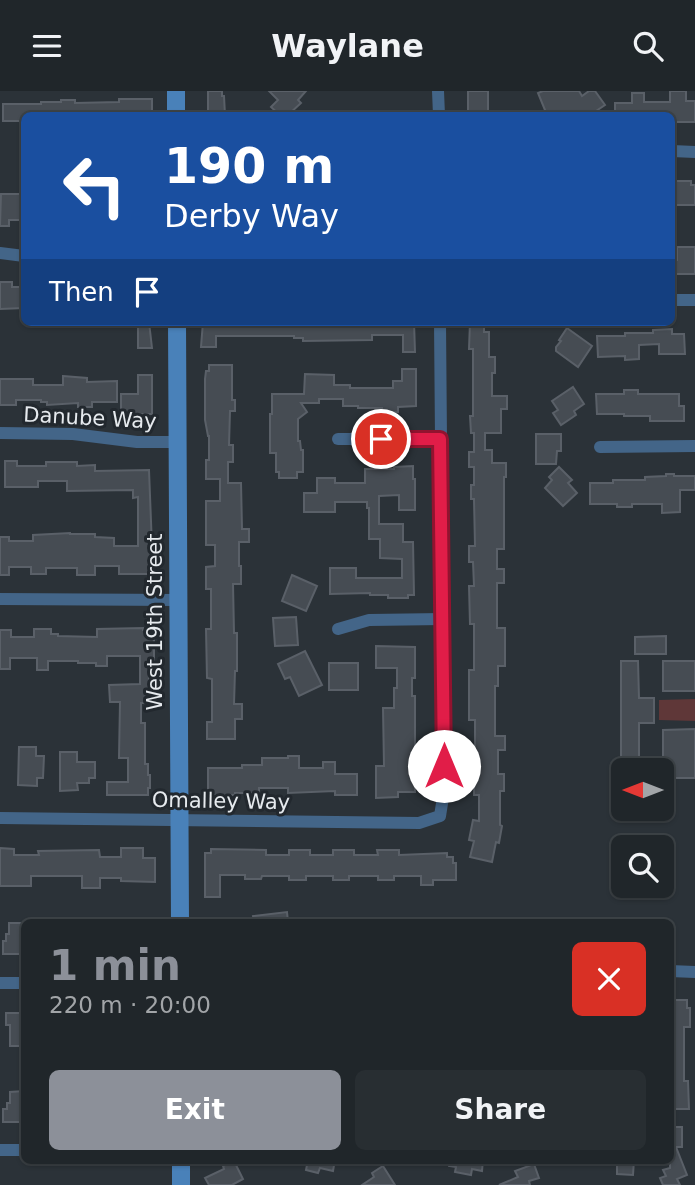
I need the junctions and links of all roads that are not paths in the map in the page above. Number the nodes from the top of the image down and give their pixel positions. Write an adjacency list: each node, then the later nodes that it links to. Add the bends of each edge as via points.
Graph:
1 (176, 91): 3 (main road)
2 (438, 91): 4 (street)
3 (176, 112)
4 (439, 112)
5 (675, 151): 6 (street)
6 (695, 152)
7 (0, 253): 8 (street)
8 (21, 256)
9 (675, 300): 10 (street)
10 (695, 300)
11 (177, 326): 16 (main road, West 19th Street)
12 (440, 326): 15 (street)
13 (0, 433): 16 (street, Danube Way)
14 (338, 439): 15 (street)
15 (440, 439): 21 (street)
16 (178, 442): 20 (main road, West 19th Street)
17 (695, 446): 18 (street)
18 (600, 447)
19 (0, 599): 20 (street)
20 (178, 600): 24 (main road, West 19th Street)
21 (443, 619): 22 (street, via 369,621); 24 (street, Omalley Way, via 444,791 440,816 419,823)
22 (338, 629)
23 (0, 818): 24 (street, Omalley Way)
24 (179, 820): 25 (main road, West 19th Street)
25 (180, 919)
26 (674, 971): 27 (street)
27 (695, 972)
28 (0, 983): 29 (street)
29 (21, 983)
30 (0, 1150): 31 (street)
31 (21, 1150)
32 (181, 1164): 33 (main road)
33 (181, 1185)

